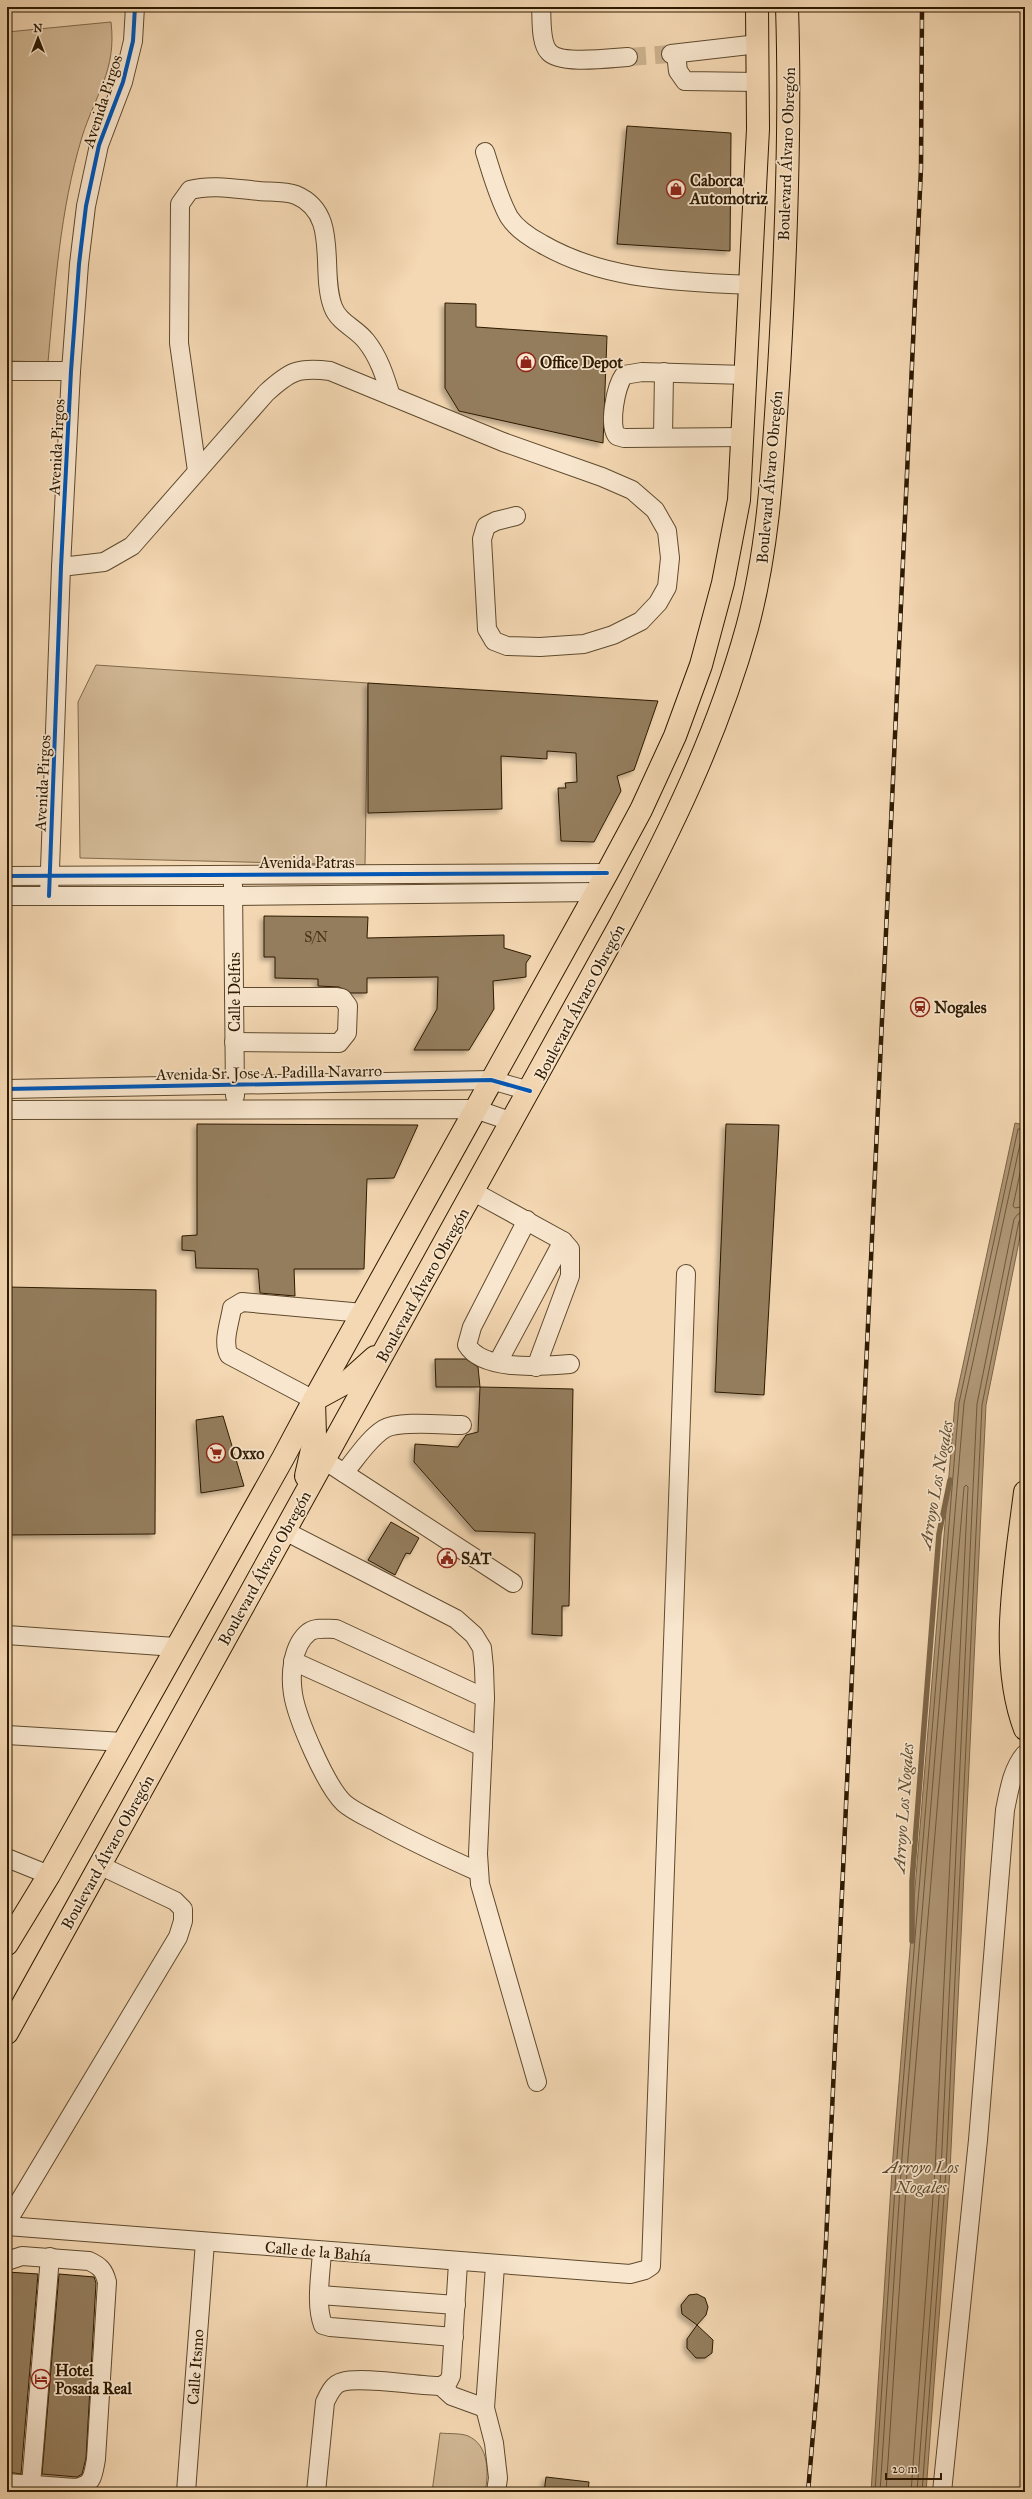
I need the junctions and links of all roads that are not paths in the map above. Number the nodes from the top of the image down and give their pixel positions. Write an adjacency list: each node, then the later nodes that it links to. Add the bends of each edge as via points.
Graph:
1 (135, 7): 11 (street, Avenida Pirgos, via 133,41 123,82 98,145 86,206)
2 (541, 7): 6 (street, via 545,43 548,52 555,57 567,60)
3 (757, 7): 5 (main road, Boulevard Álvaro Obregón)
4 (787, 7): 33 (main road, Boulevard Álvaro Obregón, via 789,63 782,322 771,489 761,569 747,628 723,707 691,784 663,845)
5 (758, 44): 7 (main road, Boulevard Álvaro Obregón); 7 (street, via 674,54 678,71 685,81)
6 (628, 57)
7 (758, 82): 9 (main road, Boulevard Álvaro Obregón)
8 (486, 152): 9 (street, via 498,194 510,219 532,238 565,257 605,271 645,278)
9 (750, 285): 13 (main road, Boulevard Álvaro Obregón)
10 (7, 371): 11 (street)
11 (71, 372): 19 (street, Avenida Pirgos)
12 (664, 372): 13 (street); 15 (street); 15 (street, via 632,372 624,375 620,381 612,423 617,436)
13 (746, 375): 16 (main road, Boulevard Álvaro Obregón)
14 (391, 396): 17 (street, via 330,371 309,368 285,376 266,393); 17 (street, via 375,353 365,340 344,323 333,308 328,287 324,227 313,206 295,195 283,193 212,187 190,190 180,204 179,343); 18 (street, via 503,442 632,490 655,510 667,531 670,558 667,587 658,603 641,621 613,635 584,644 540,647 507,646 494,641 486,629 482,539 486,526)
15 (663, 437): 16 (street)
16 (743, 437): 20 (main road, Boulevard Álvaro Obregón, via 739,500 724,584 701,665 675,736 641,810)
17 (197, 471): 19 (street, via 132,546 104,562)
18 (516, 516)
19 (62, 567): 23 (street, Avenida Pirgos)
20 (607, 872): 21 (street, Avenida Patras); 24 (main road, Boulevard Álvaro Obregón)
21 (233, 874): 23 (street, Avenida Patras); 27 (street, Calle Delfus)
22 (7, 876): 23 (street, Avenida Patras)
23 (49, 876): 26 (street, Avenida Pirgos)
24 (596, 892): 27 (street, Avenida Patras); 30 (main road, Boulevard Álvaro Obregón)
25 (7, 896): 26 (street, Avenida Patras)
26 (49, 896): 27 (street, Avenida Patras)
27 (233, 896): 28 (street, Calle Delfus)
28 (234, 997): 29 (street, Calle Delfus); 29 (street, via 337,997 342,998 348,1006 347,1033 339,1043)
29 (234, 1042): 31 (street, Calle Delfus)
30 (491, 1080): 31 (street, Avenida Sr. Jose A. Padilla Navarro); 33 (street, Avenida Sr. Jose A. Padilla Navarro); 35 (main road, Boulevard Álvaro Obregón)
31 (235, 1084): 32 (street, Avenida Sr. Jose A. Padilla Navarro); 34 (street, Calle Delfus)
32 (7, 1089)
33 (530, 1091): 37 (main road, Boulevard Álvaro Obregón)
34 (235, 1109): 35 (street); 36 (street)
35 (475, 1109): 37 (street); 42 (main road, Boulevard Álvaro Obregón)
36 (7, 1110)
37 (513, 1122): 38 (main road, Boulevard Álvaro Obregón)
38 (474, 1192): 39 (street); 43 (main road, Boulevard Álvaro Obregón)
39 (527, 1220): 40 (street); 44 (street, via 467,1338 471,1352)
40 (564, 1241): 44 (street); 46 (street, via 572,1256 570,1276)
41 (686, 1274): 78 (street, Calle de la Bahía, via 653,2256 649,2268 630,2274)
42 (363, 1313): 47 (main road, Boulevard Álvaro Obregón); 47 (street, via 242,1302 232,1308 226,1340 228,1355)
43 (392, 1339): 47 (main road, via 365,1368 347,1382); 49 (main road, Boulevard Álvaro Obregón)
44 (498, 1362): 46 (street)
45 (570, 1364): 46 (street)
46 (536, 1367)
47 (314, 1400): 52 (main road, via 316,1436 313,1456); 56 (main road, Boulevard Álvaro Obregón, via 284,1458)
48 (462, 1425): 50 (street, via 418,1424 386,1428 377,1434)
49 (324, 1460): 50 (street); 52 (main road, Boulevard Álvaro Obregón)
50 (344, 1473): 54 (street)
51 (1025, 1492): 59 (main road, via 1010,1653 1020,1714)
52 (296, 1512): 53 (main road, Boulevard Álvaro Obregón)
53 (285, 1531): 58 (street, via 456,1619 474,1635 482,1648); 65 (main road, Boulevard Álvaro Obregón)
54 (513, 1583)
55 (7, 1635): 56 (street)
56 (175, 1647): 61 (main road, Boulevard Álvaro Obregón)
57 (293, 1661): 58 (street, via 302,1641 310,1632 319,1628 336,1629); 62 (street); 66 (street, via 293,1695 304,1728 330,1786 344,1803 405,1838)
58 (486, 1698): 62 (street)
59 (1025, 1729)
60 (7, 1735): 61 (street)
61 (123, 1742): 67 (main road, Boulevard Álvaro Obregón)
62 (483, 1747): 66 (street)
63 (1025, 1754): 89 (street, via 1011,1784 1005,1810 978,2140)
64 (7, 1858): 67 (street)
65 (99, 1865): 69 (main road, Boulevard Álvaro Obregón); 71 (street, via 175,1901 183,1909 183,1920 178,1937)
66 (479, 1872): 70 (street)
67 (49, 1875): 68 (main road, Boulevard Álvaro Obregón)
68 (7, 1944)
69 (7, 2033)
70 (537, 2082)
71 (7, 2222)
72 (7, 2226): 73 (street, Calle de la Bahía)
73 (205, 2242): 74 (street, Calle de la Bahía); 86 (street, Calle Itsmo)
74 (322, 2252): 77 (street, Calle de la Bahía); 79 (street)
75 (50, 2257): 76 (street, via 22,2256); 85 (street); 85 (street, via 89,2261 99,2266 107,2282 96,2460 90,2482 85,2487)
76 (7, 2260)
77 (458, 2262): 78 (street, Calle de la Bahía); 80 (street)
78 (495, 2266): 83 (street)
79 (320, 2295): 80 (street); 81 (street, via 323,2325)
80 (456, 2305): 81 (street)
81 (454, 2337): 82 (street, via 451,2376 448,2382)
82 (440, 2386): 83 (street, via 452,2396); 87 (street, via 356,2381 342,2382 330,2390 325,2402)
83 (485, 2408): 88 (street, via 494,2443 498,2478)
84 (7, 2483): 85 (street)
85 (31, 2485)
86 (186, 2492)
87 (316, 2492)
88 (496, 2492)
89 (942, 2492)

